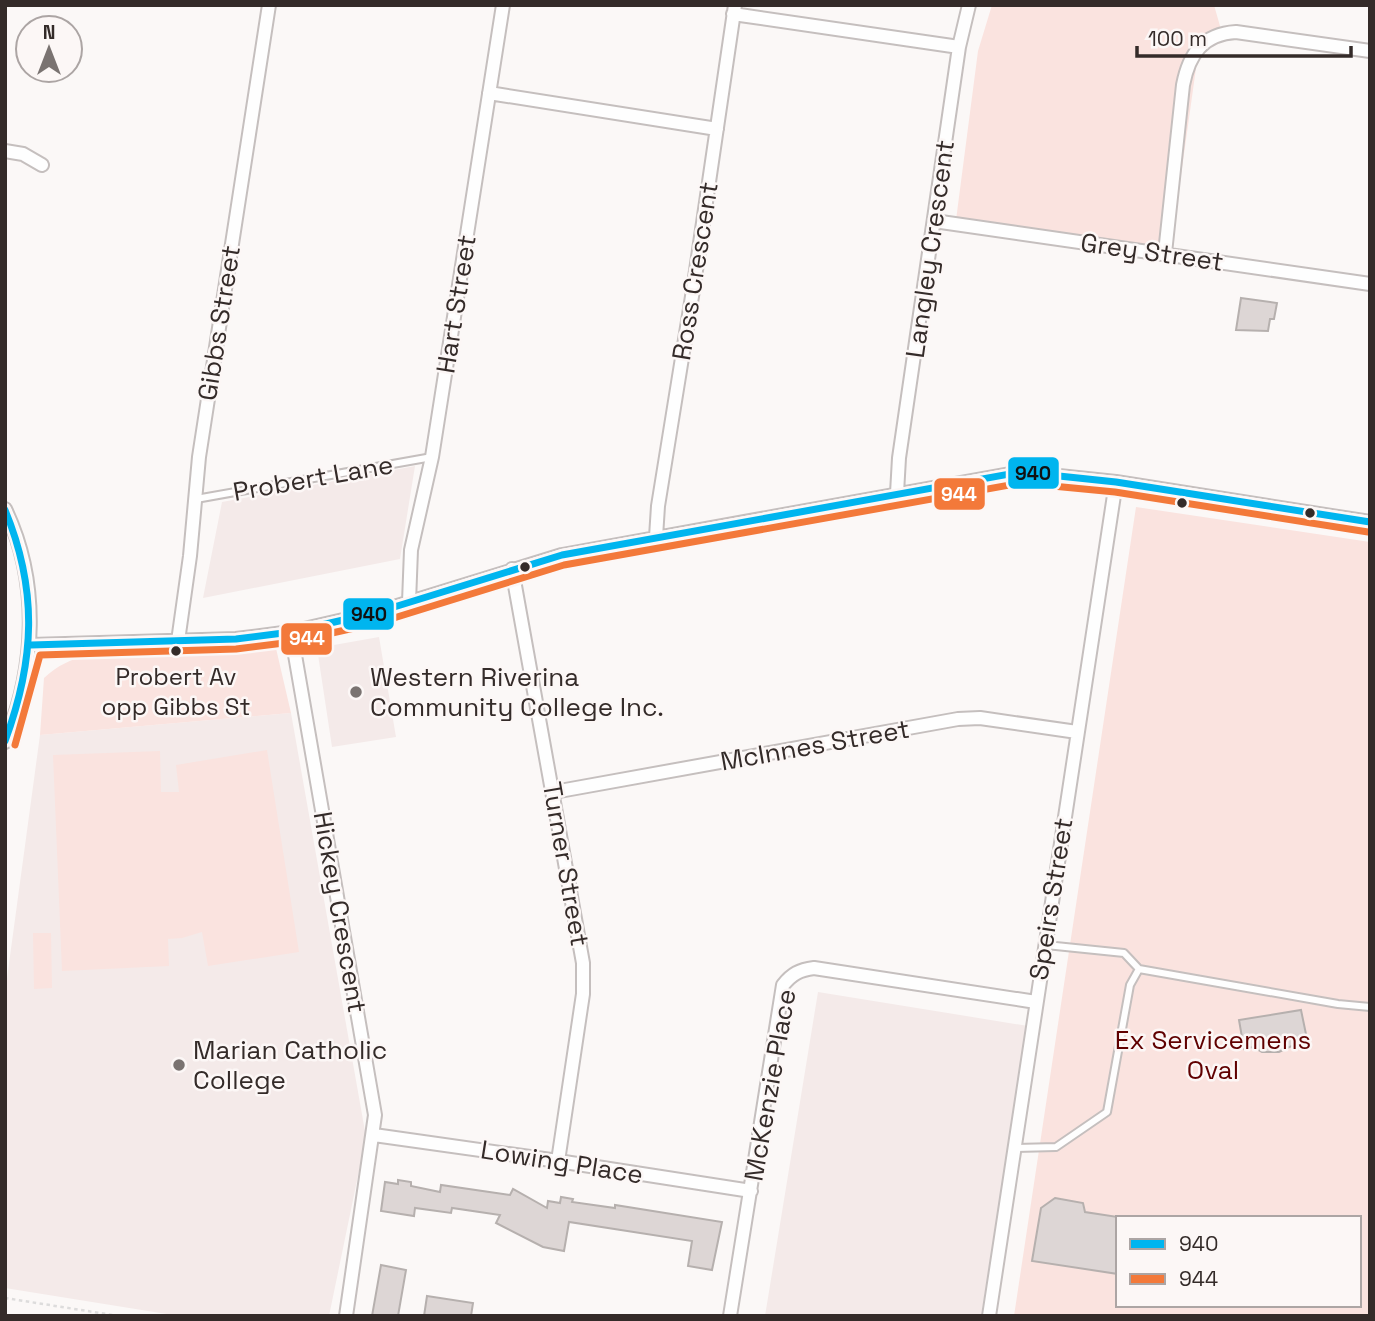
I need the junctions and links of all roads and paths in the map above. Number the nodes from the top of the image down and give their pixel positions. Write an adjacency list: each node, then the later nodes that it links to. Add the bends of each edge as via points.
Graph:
1 (269, 5): 17 (street, Gibbs Street)
2 (503, 5): 7 (street, Hart Street)
3 (969, 5): 5 (street, Langley Crescent)
4 (734, 10): 5 (street); 8 (street, Ross Crescent)
5 (958, 47): 11 (street, Langley Crescent)
6 (1370, 51): 12 (street, via 1236,32 1222,33 1199,47 1185,78)
7 (489, 93): 8 (street); 14 (street, Hart Street)
8 (717, 129): 20 (street, Ross Crescent)
9 (5, 151): 10 (street)
10 (43, 165)
11 (934, 221): 12 (street, Grey Street); 16 (street, Langley Crescent)
12 (1165, 253): 13 (street, Grey Street)
13 (1370, 284)
14 (432, 457): 17 (lane, Probert Lane); 22 (street, Hart Street, via 411,550)
15 (1116, 482): 16 (street, via 1021,471); 19 (street); 26 (street, Speirs Street)
16 (897, 493): 20 (street)
17 (195, 499): 24 (street, Gibbs Street)
18 (5, 509): 25 (street, via 22,556)
19 (1370, 522)
20 (656, 537): 21 (street)
21 (512, 569): 22 (street); 28 (street, Turner Street)
22 (409, 602): 23 (street)
23 (290, 632): 24 (street); 33 (street, Hickey Crescent, via 375,1115)
24 (178, 642): 25 (street)
25 (31, 645): 27 (street)
26 (1077, 732): 28 (street, McInnes Street, via 958,719); 29 (street, Speirs Street)
27 (5, 742)
28 (554, 792): 35 (street, Turner Street, via 583,973)
29 (1045, 945): 30 (lane, via 1124,953); 31 (street, Speirs Street)
30 (1139, 969): 32 (lane); 34 (lane, via 1130,985 1107,1112 1056,1147)
31 (1035, 1002): 34 (street, Speirs Street); 36 (street, McKenzie Place, via 814,968 800,970 783,985)
32 (1370, 1007)
33 (374, 1135): 35 (street, Lowing Place); 39 (street, Hickey Crescent)
34 (1014, 1148): 41 (street, Speirs Street)
35 (558, 1160): 36 (street, Lowing Place)
36 (751, 1191): 40 (street, McKenzie Place)
37 (5, 1298): 38 (path)
38 (119, 1316)
39 (346, 1316)
40 (730, 1316)
41 (989, 1316)

